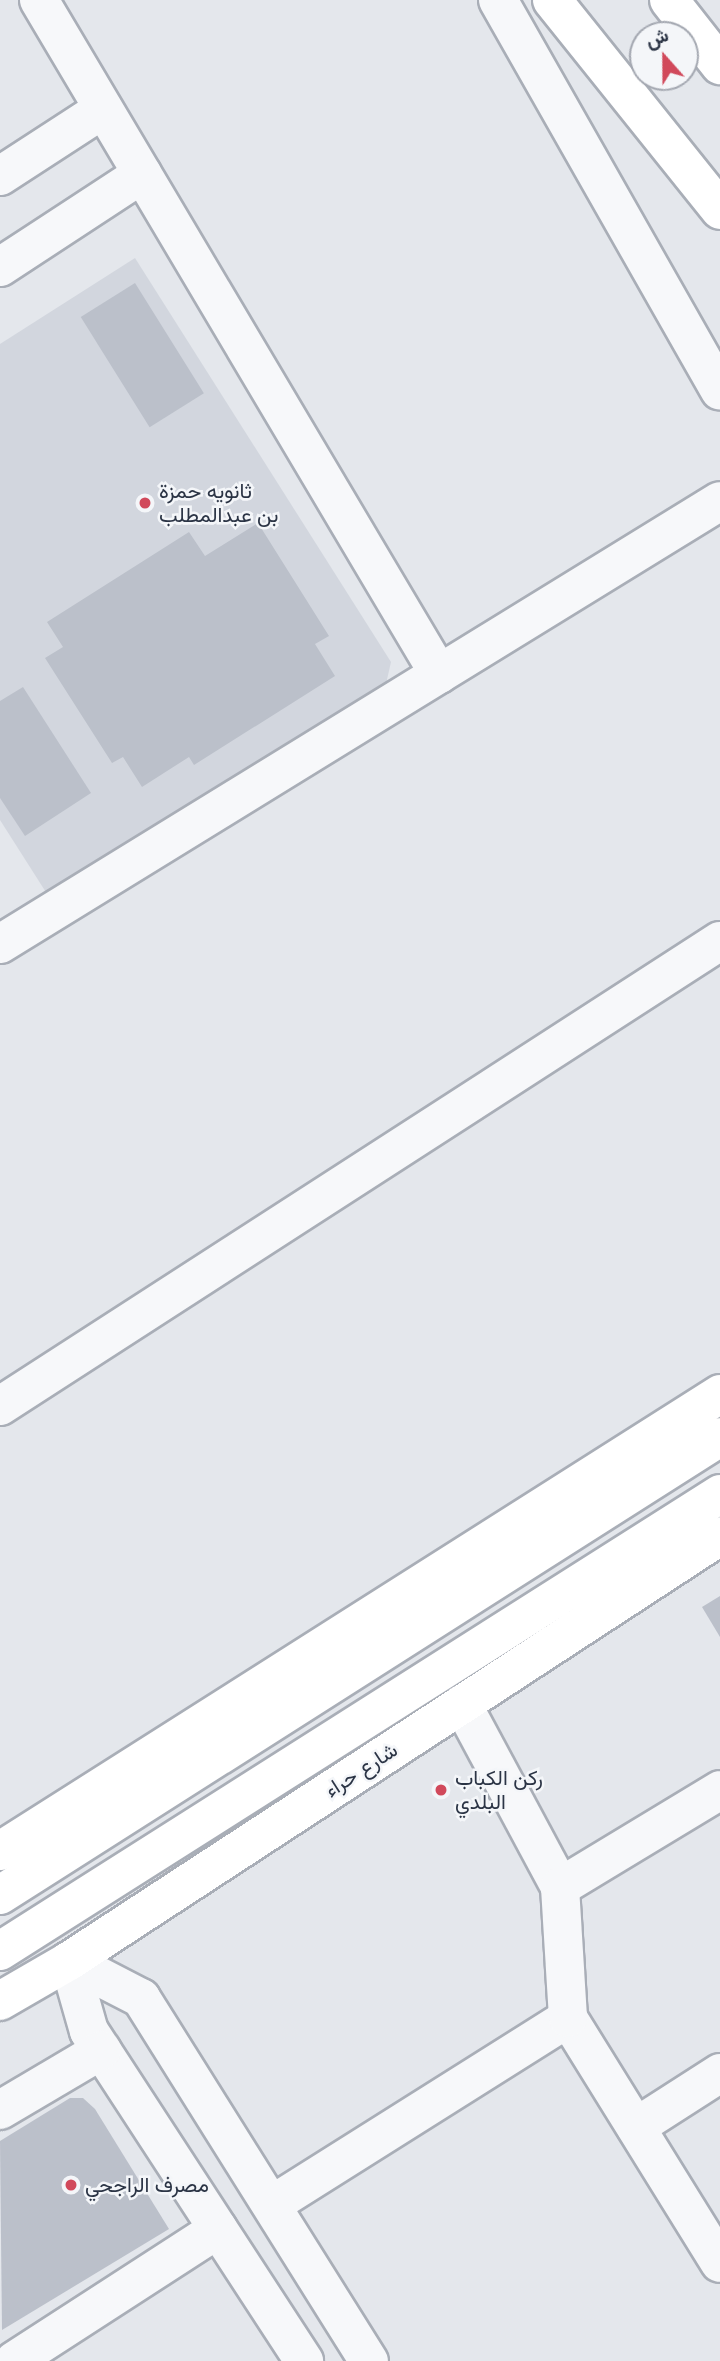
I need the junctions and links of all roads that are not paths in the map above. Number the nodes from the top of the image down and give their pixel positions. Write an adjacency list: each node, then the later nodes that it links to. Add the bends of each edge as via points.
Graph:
1 (39, 0): 6 (street)
2 (498, 0): 11 (street)
3 (552, 0): 9 (main road)
4 (669, 0): 5 (main road)
5 (720, 65)
6 (103, 109): 7 (street); 8 (street)
7 (142, 174): 10 (street); 13 (street)
8 (0, 176)
9 (720, 210)
10 (0, 267)
11 (720, 390)
12 (720, 501): 13 (street)
13 (439, 674): 14 (street)
14 (1, 940)
15 (720, 941): 17 (street)
16 (720, 1394): 23 (main road)
17 (0, 1406)
18 (720, 1437): 25 (main road)
19 (720, 1494): 26 (main road, شارع حراء)
20 (720, 1536): 21 (main road, شارع حراء)
21 (462, 1704): 24 (street); 27 (main road, شارع حراء)
22 (720, 1790): 24 (street)
23 (0, 1851)
24 (559, 1887): 29 (street)
25 (0, 1895)
26 (0, 1951)
27 (69, 1961): 28 (main road, شارع حراء); 30 (street, via 89,2031); 34 (street, via 141,1998)
28 (0, 2001)
29 (568, 2018): 33 (street); 34 (street)
30 (102, 2050): 32 (street); 35 (street)
31 (720, 2073): 33 (street)
32 (0, 2110)
33 (636, 2127): 36 (street)
34 (273, 2204): 39 (street)
35 (218, 2228): 37 (street); 38 (street)
36 (720, 2263)
37 (14, 2361)
38 (304, 2361)
39 (369, 2361)

